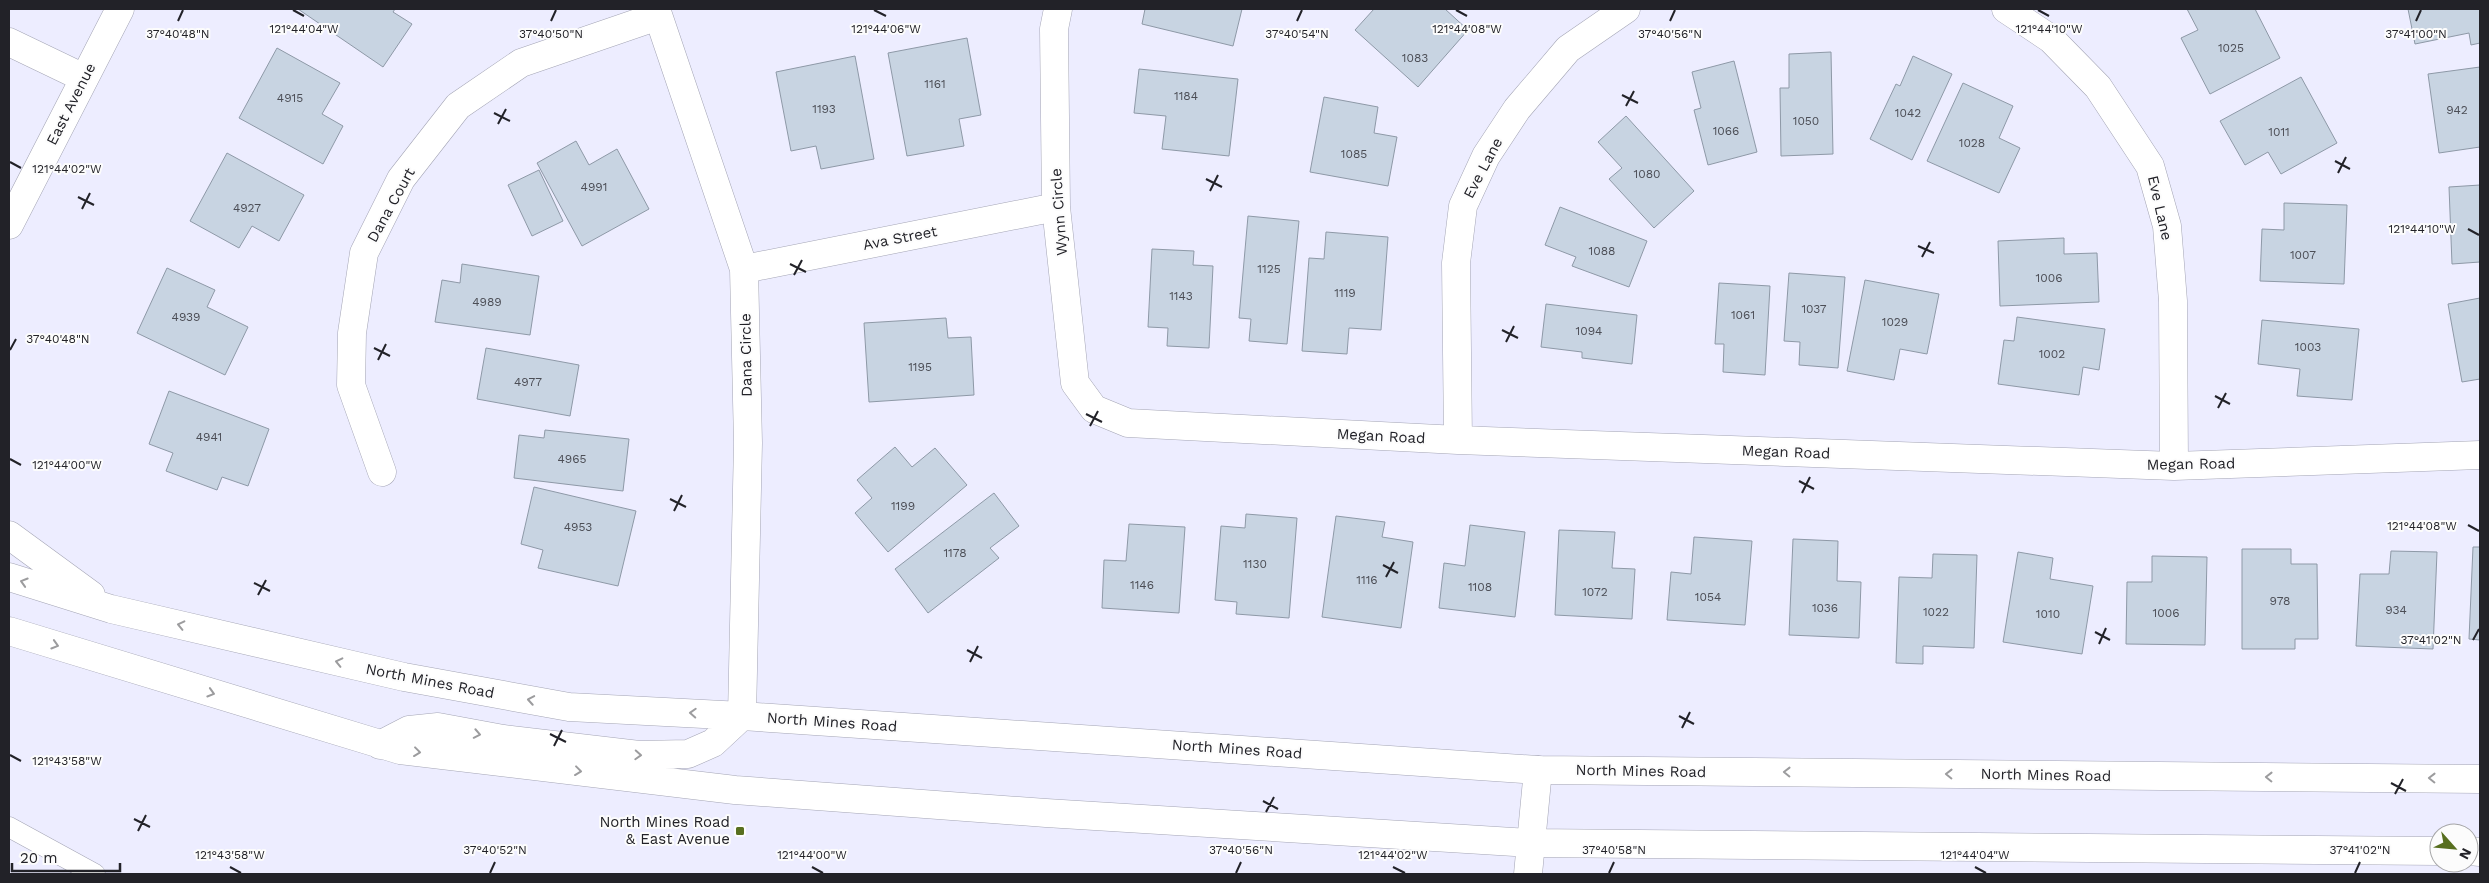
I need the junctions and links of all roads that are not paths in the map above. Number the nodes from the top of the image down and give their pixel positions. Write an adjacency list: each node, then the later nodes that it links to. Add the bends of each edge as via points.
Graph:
1 (120, 9): 7 (main road, East Avenue)
2 (1058, 9): 8 (main road, Wynn Circle, via 1054,29)
3 (1626, 9): 12 (main road, Eve Lane, via 1568,49 1517,109 1486,156 1463,206 1456,263)
4 (2006, 9): 14 (main road, Eve Lane, via 2050,39 2098,87 2150,166 2168,235 2173,301)
5 (657, 12): 10 (main road, Dana Circle); 15 (main road, Dana Court, via 521,63 458,106 402,179 364,253 352,333 351,385)
6 (9, 42): 7 (main road)
7 (84, 78): 9 (main road, East Avenue)
8 (1056, 207): 10 (main road, Ava Street); 11 (main road, Wynn Circle, via 1075,383)
9 (9, 225)
10 (744, 269): 20 (main road, Dana Circle, via 748,443)
11 (1094, 409): 12 (main road, Megan Road, via 1128,423)
12 (1458, 440): 14 (main road, Megan Road)
13 (2480, 455): 14 (main road, Megan Road)
14 (2174, 466)
15 (382, 472)
16 (9, 535): 18 (main road)
17 (9, 577): 18 (main road, North Mines Road, one-way to 17)
18 (111, 608): 20 (main road, North Mines Road, one-way to 18, via 559,705 431,683)
19 (9, 631): 21 (main road, one-way to 21)
20 (742, 716): 21 (main road, one-way to 20, via 409,730 438,727 502,739 640,755 688,754 713,743); 22 (main road, North Mines Road)
21 (380, 745): 25 (main road, one-way to 25, via 735,790)
22 (1538, 770): 23 (main road, North Mines Road, one-way to 22); 25 (main road)
23 (2480, 778)
24 (9, 827): 27 (lane)
25 (1530, 843): 26 (main road); 29 (main road)
26 (2429, 851)
27 (72, 869): 28 (lane)
28 (95, 874)
29 (1528, 874)

